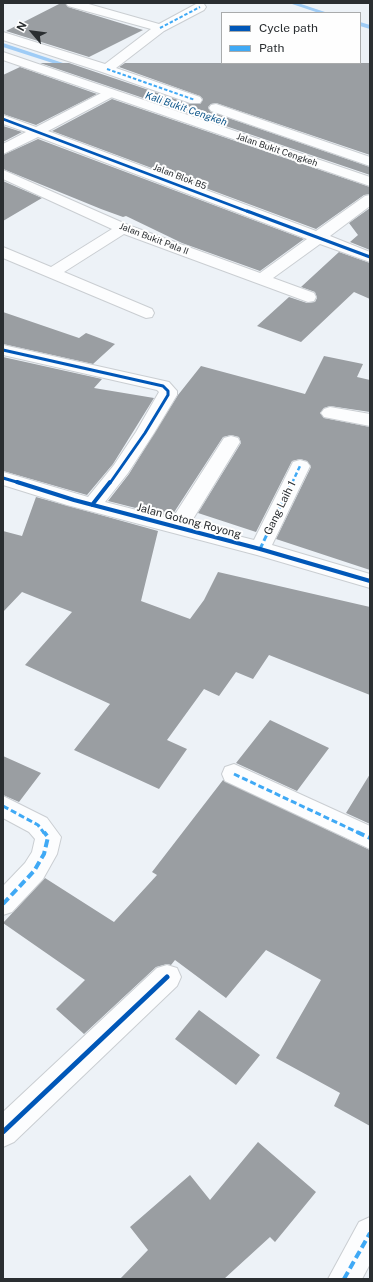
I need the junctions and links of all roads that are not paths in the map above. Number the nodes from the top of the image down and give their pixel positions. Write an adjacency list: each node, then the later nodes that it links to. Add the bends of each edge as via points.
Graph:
1 (72, 3): 3 (street)
2 (200, 7): 3 (street)
3 (160, 28): 6 (street)
4 (3, 36): 6 (street)
5 (3, 56): 7 (street, Jalan Bukit Cengkeh)
6 (107, 69): 8 (street)
7 (109, 93): 11 (street); 15 (street, Jalan Bukit Cengkeh)
8 (195, 100)
9 (216, 108): 13 (street, Jalan Bukit Cengkeh)
10 (3, 119): 11 (street, Jalan Blok B5)
11 (36, 132): 12 (street); 18 (street, Jalan Blok B5)
12 (3, 150)
13 (370, 162)
14 (3, 174): 17 (street, Jalan Bukit Pala II)
15 (370, 182)
16 (370, 200): 18 (street)
17 (123, 228): 21 (street); 22 (street, Jalan Bukit Pala II)
18 (317, 238): 20 (street, Jalan Blok B5); 22 (street)
19 (3, 252): 21 (street)
20 (370, 257)
21 (52, 273): 24 (street)
22 (261, 280): 23 (street, Jalan Bukit Pala II)
23 (308, 298)
24 (146, 313)
25 (3, 350): 31 (street, via 163,386 168,391 168,395 121,469)
26 (330, 413): 27 (street)
27 (370, 420)
28 (231, 442): 32 (street)
29 (300, 466): 33 (street, Gang Laih 1)
30 (3, 478): 31 (street, Jalan Gotong Royong)
31 (92, 505): 32 (street, Jalan Gotong Royong)
32 (177, 528): 33 (street, Jalan Gotong Royong)
33 (260, 549): 34 (street, Jalan Gotong Royong)
34 (370, 581)
35 (234, 774): 37 (street)
36 (3, 806): 38 (street, via 38,825 48,837 44,854 34,871)
37 (370, 838)
38 (3, 904)
39 (167, 976): 40 (street)
40 (3, 1132)
41 (370, 1233): 42 (street)
42 (344, 1279)

